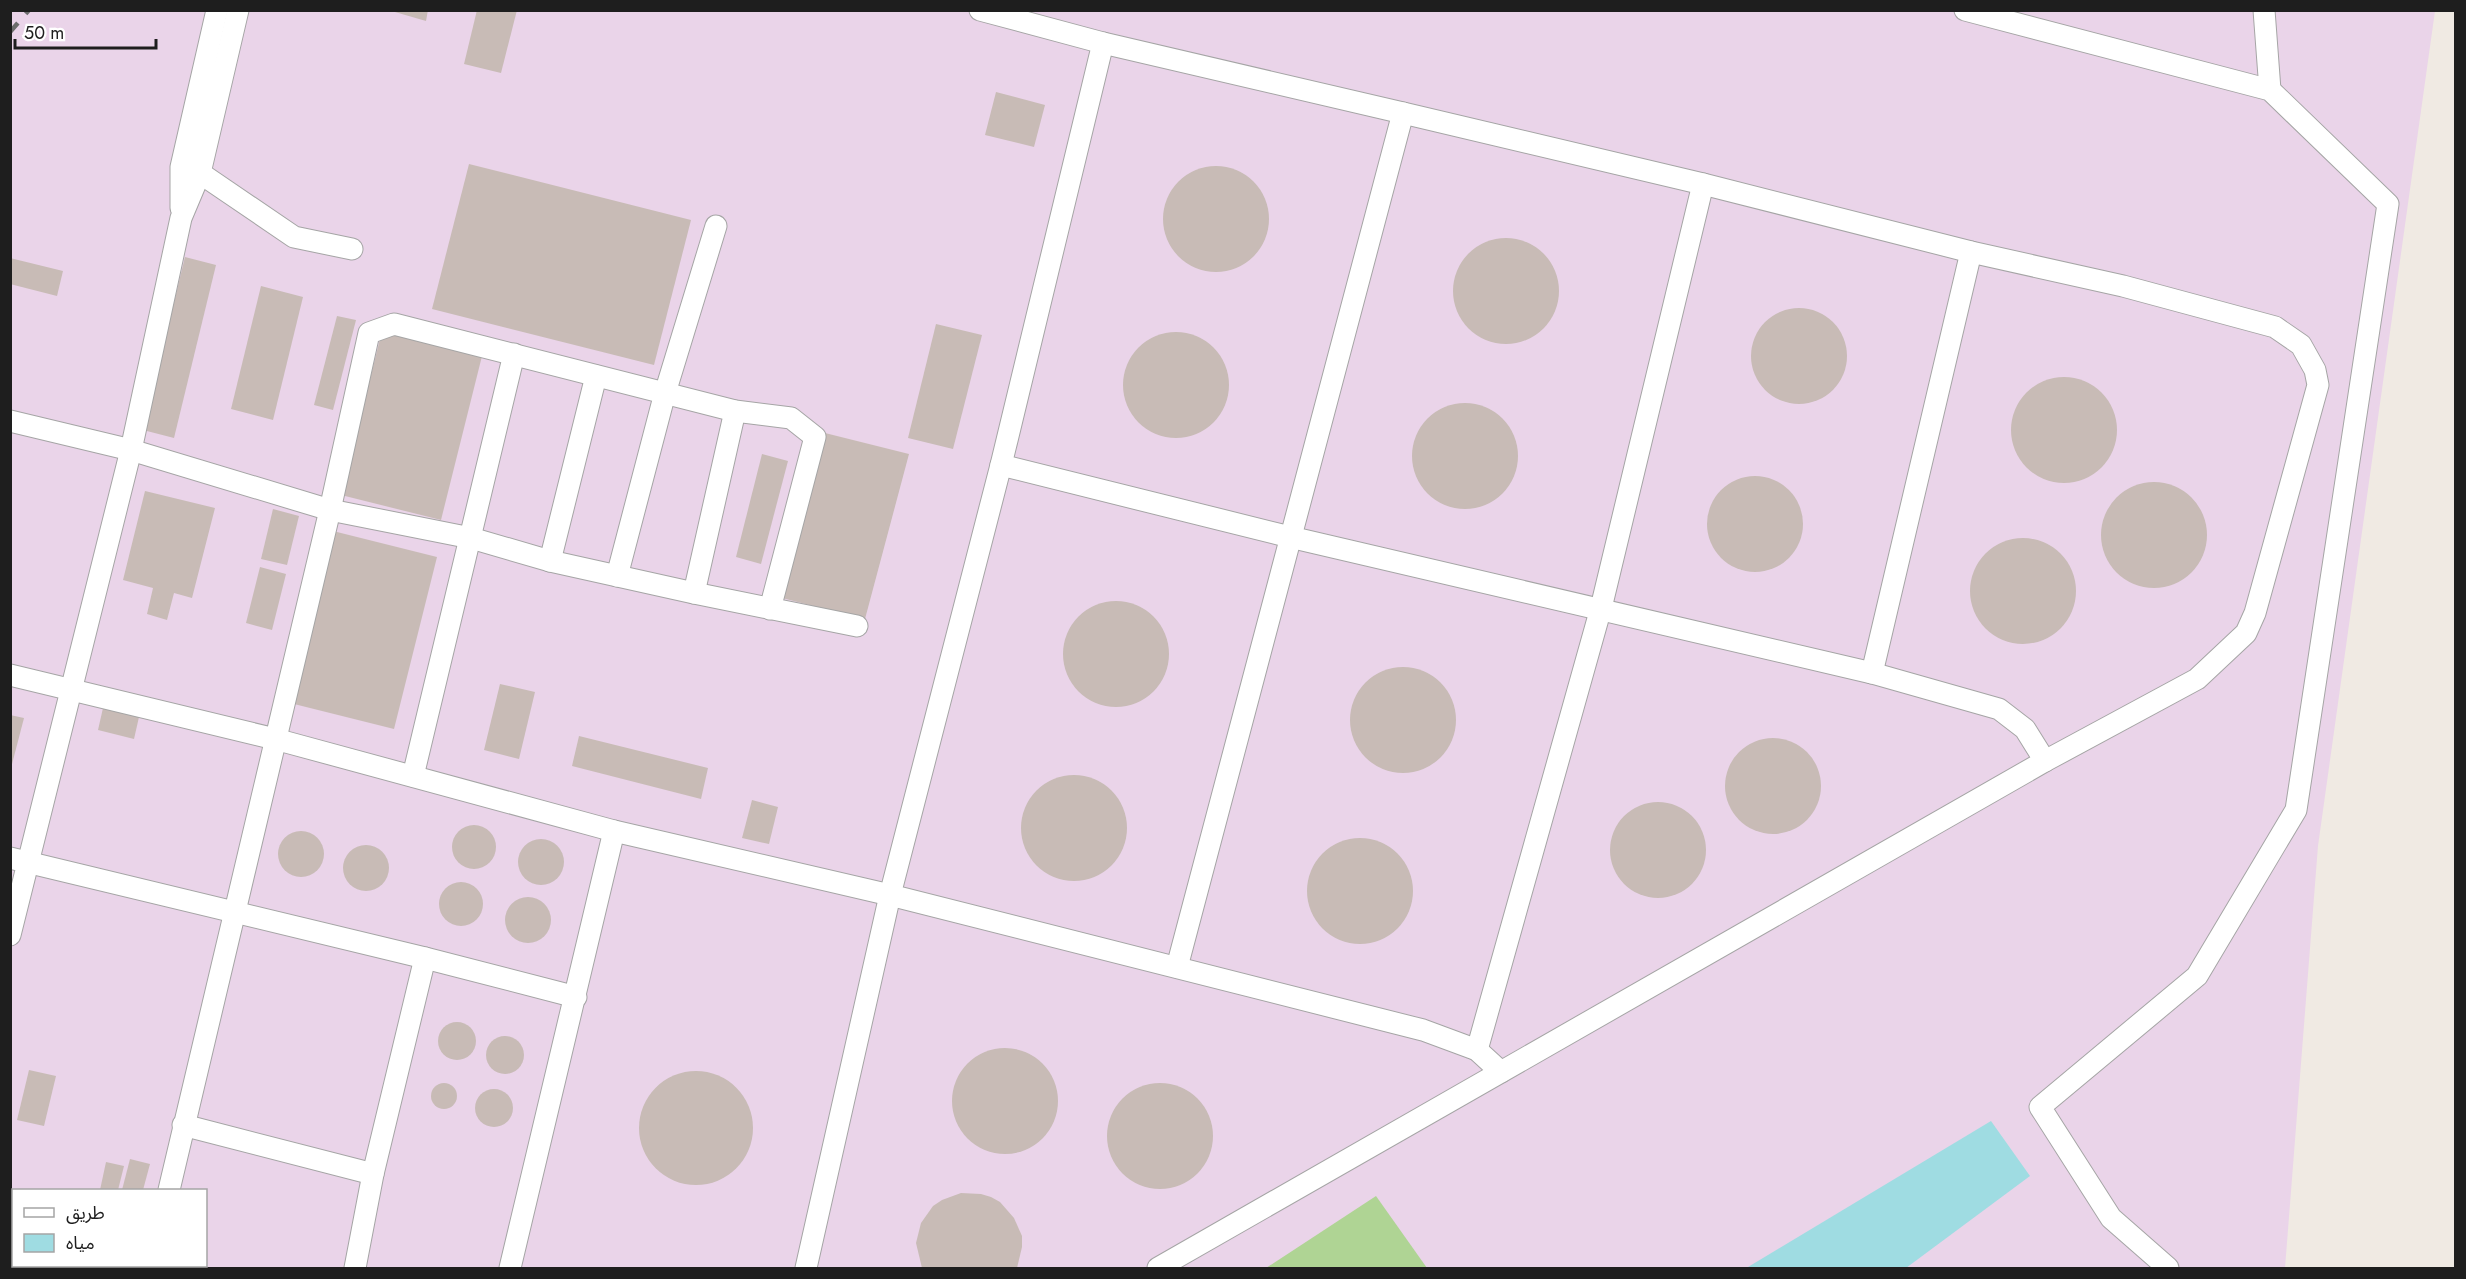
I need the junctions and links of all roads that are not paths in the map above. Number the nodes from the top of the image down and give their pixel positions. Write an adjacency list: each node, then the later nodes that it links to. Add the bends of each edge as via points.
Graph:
1 (217, 10): 9 (lane)
2 (238, 10): 9 (lane)
3 (980, 10): 6 (lane)
4 (1965, 10): 7 (lane)
5 (2264, 10): 7 (lane)
6 (1103, 43): 8 (lane); 20 (lane)
7 (2270, 90): 53 (lane, via 2388,204 2296,810 2197,976 2040,1107 2111,1218)
8 (1403, 113): 10 (lane); 22 (lane)
9 (190, 170): 12 (lane, via 294,237); 19 (lane)
10 (1703, 184): 13 (lane); 27 (lane)
11 (716, 226): 16 (lane)
12 (352, 249)
13 (1971, 252): 30 (lane); 34 (lane, via 2123,286 2275,327 2301,345 2313,364 2318,385 2255,613 2246,633 2197,679)
14 (514, 354): 15 (lane); 21 (lane, via 394,324 369,333); 23 (lane)
15 (596, 376): 16 (lane); 24 (lane)
16 (665, 393): 17 (lane); 25 (lane)
17 (735, 411): 26 (lane); 28 (lane, via 791,418 815,437)
18 (10, 421): 19 (lane)
19 (131, 450): 21 (lane); 32 (lane)
20 (1001, 465): 22 (lane); 38 (lane)
21 (330, 510): 23 (lane); 33 (lane)
22 (1290, 537): 27 (lane); 42 (lane)
23 (471, 538): 24 (lane); 35 (lane)
24 (550, 561): 25 (lane)
25 (617, 576): 26 (lane)
26 (694, 593): 28 (lane)
27 (1601, 608): 30 (lane); 44 (lane)
28 (770, 609): 29 (lane)
29 (857, 626)
30 (1872, 673): 34 (lane, via 1999,709 2025,729)
31 (10, 675): 32 (lane)
32 (70, 689): 33 (lane); 37 (lane)
33 (275, 739): 35 (lane); 39 (lane)
34 (2045, 761): 45 (lane)
35 (413, 776): 36 (lane)
36 (614, 831): 38 (lane); 43 (lane)
37 (20, 860): 39 (lane); 40 (lane)
38 (890, 896): 42 (lane); 51 (lane)
39 (236, 912): 41 (lane); 46 (lane)
40 (10, 935)
41 (425, 958): 43 (lane); 47 (lane)
42 (1176, 968): 44 (lane, via 1423,1030)
43 (576, 997): 50 (lane)
44 (1477, 1050): 45 (lane)
45 (1501, 1072): 52 (lane)
46 (183, 1125): 47 (lane); 48 (lane)
47 (373, 1174): 49 (lane)
48 (169, 1189)
49 (355, 1269)
50 (510, 1269)
51 (806, 1269)
52 (1158, 1269)
53 (2168, 1269)

